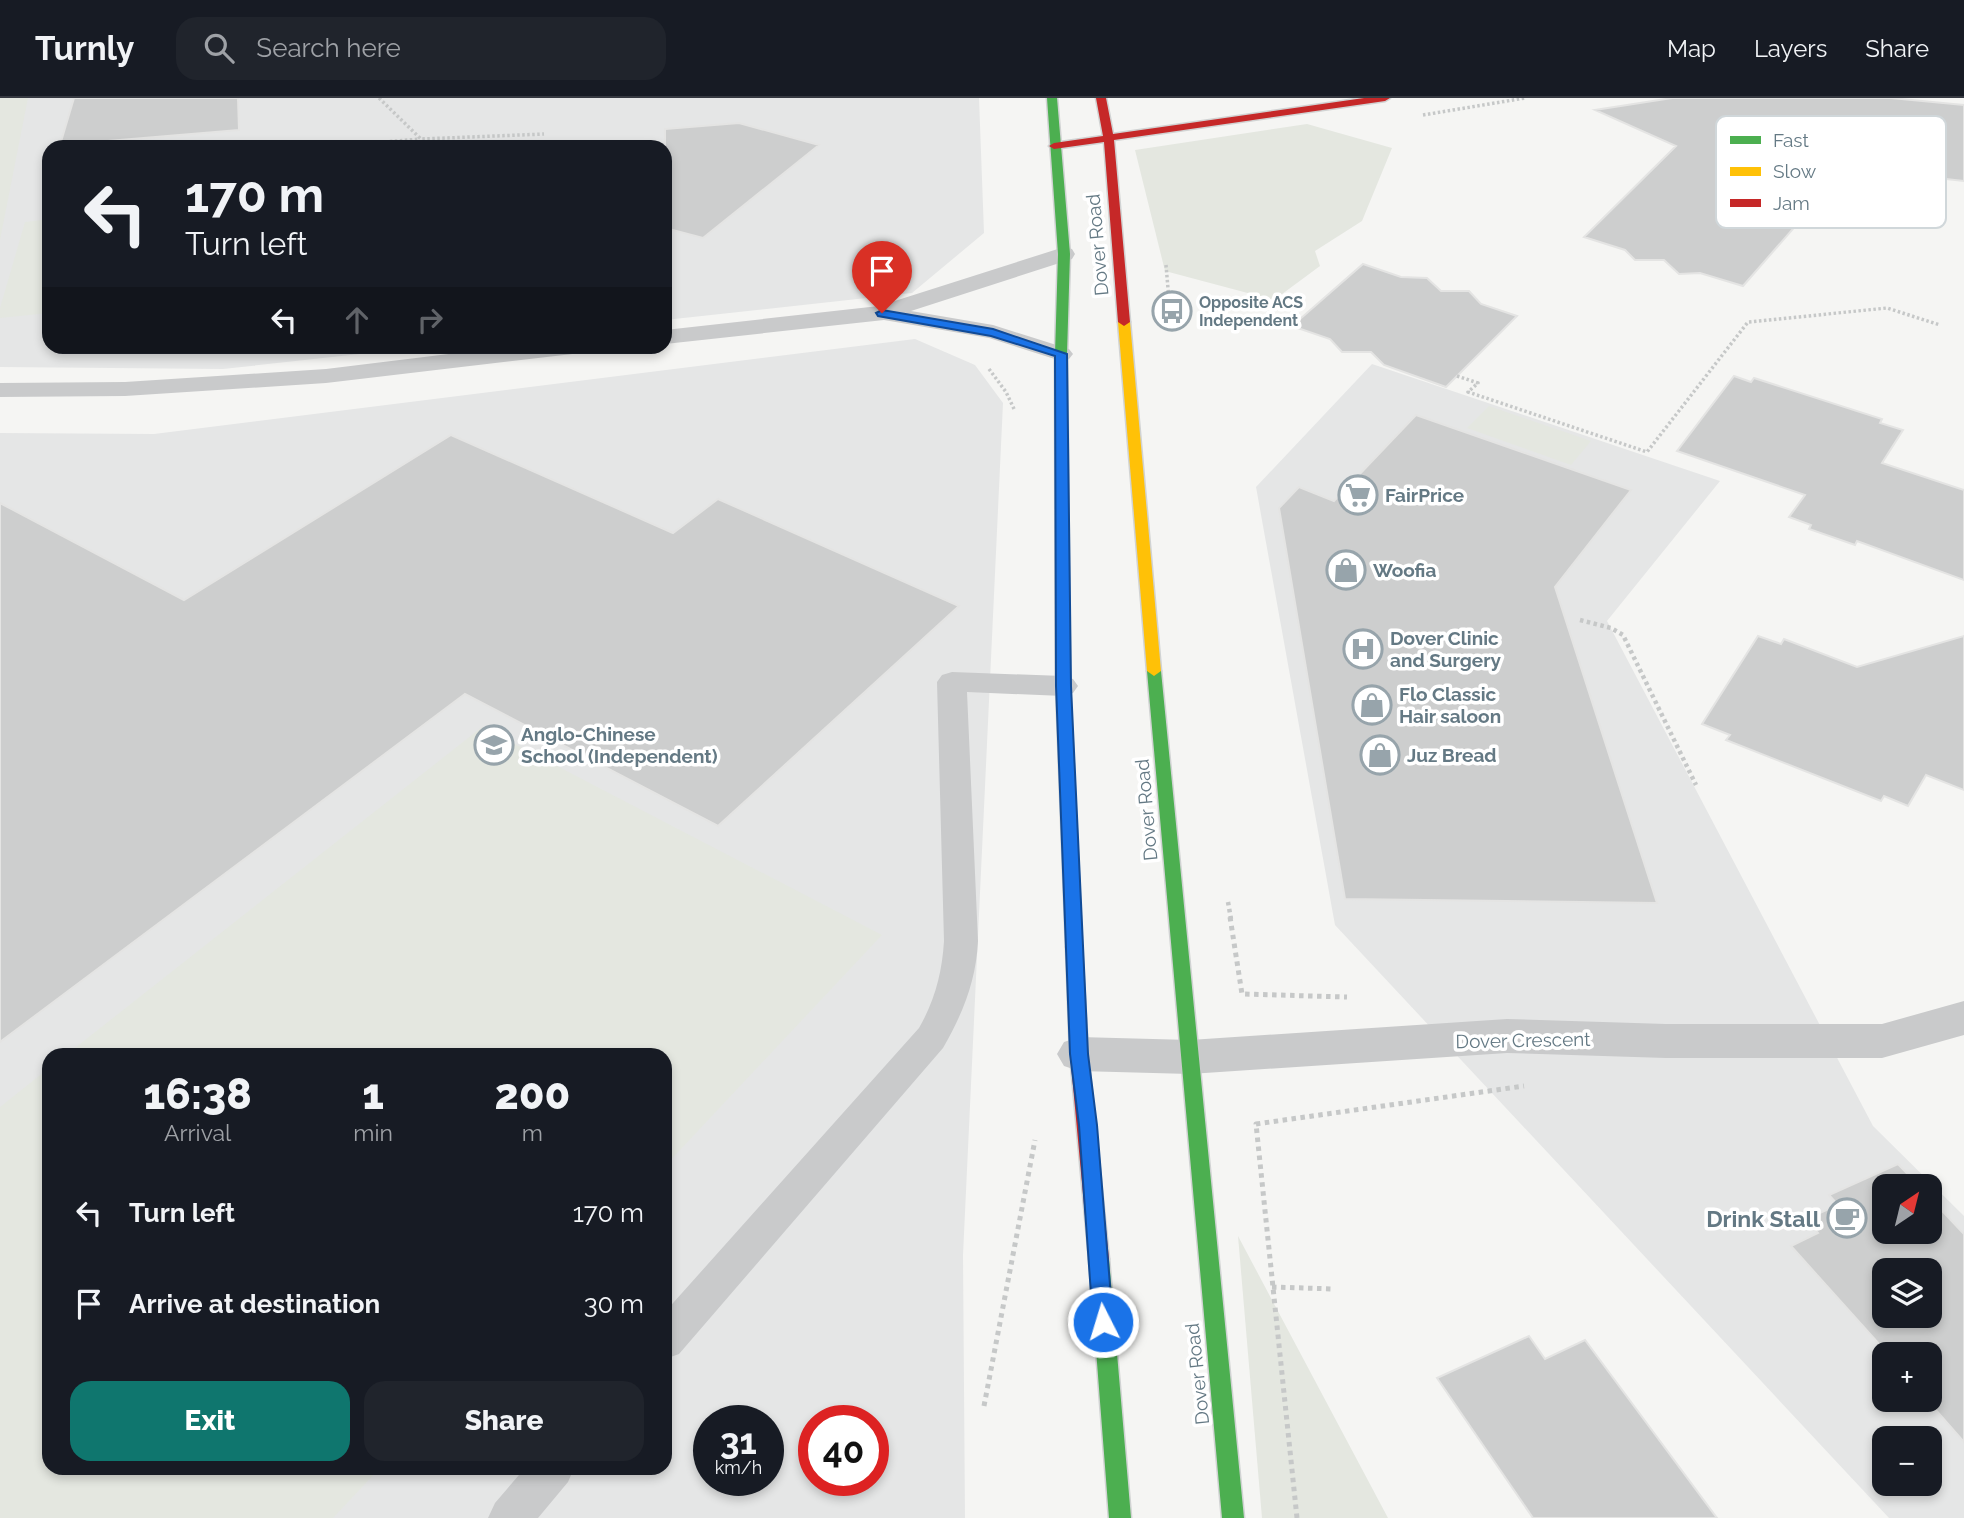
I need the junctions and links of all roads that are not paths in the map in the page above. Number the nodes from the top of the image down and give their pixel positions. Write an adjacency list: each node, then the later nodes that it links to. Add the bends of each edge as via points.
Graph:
1 (1052, 98): 5 (street, Dover Road, via 1059,122)
2 (1101, 98): 4 (street, Dover Road)
3 (1385, 98): 4 (street)
4 (1110, 138): 5 (street); 15 (street, Dover Road)
5 (1054, 146): 6 (street, Dover Road)
6 (1064, 254): 7 (lane); 10 (street, Dover Road)
7 (882, 313): 8 (lane); 10 (lane, via 993,332)
8 (672, 336)
9 (513, 354): 11 (lane, via 326,376 125,389)
10 (1061, 354): 12 (street, Dover Road)
11 (0, 390)
12 (1063, 686): 14 (street, Dover Road); 16 (lane, via 952,682 961,941 960,972 948,1009 931,1038)
13 (1964, 1018): 15 (street, Dover Crescent, via 1881,1041 1507,1036)
14 (1079, 1054): 15 (street, Dover Crescent); 19 (street, Dover Road)
15 (1190, 1057): 20 (street, Dover Road)
16 (672, 1333)
17 (547, 1475): 18 (lane)
18 (510, 1518)
19 (1120, 1518)
20 (1233, 1518)

